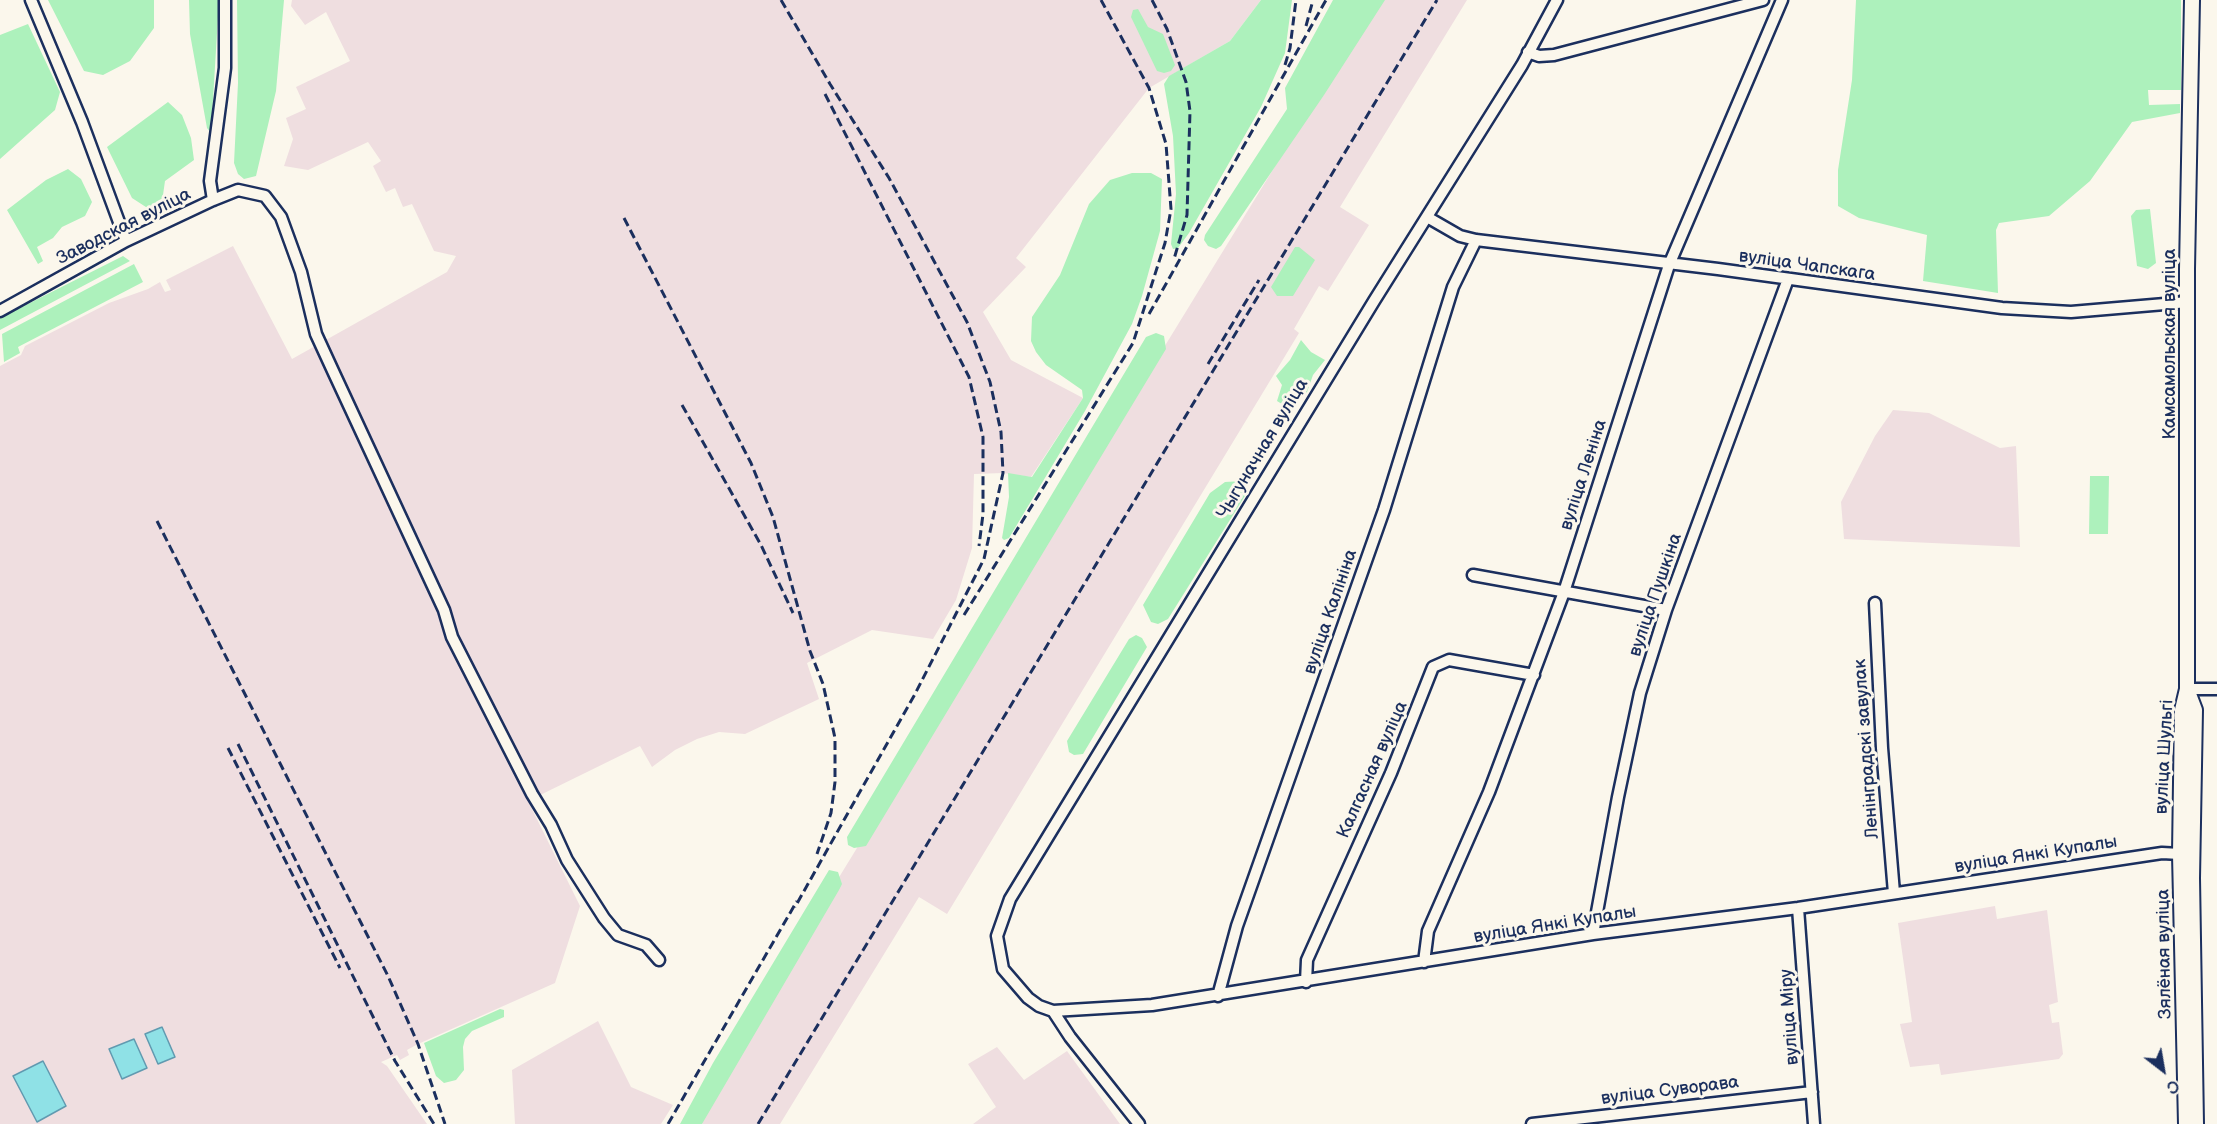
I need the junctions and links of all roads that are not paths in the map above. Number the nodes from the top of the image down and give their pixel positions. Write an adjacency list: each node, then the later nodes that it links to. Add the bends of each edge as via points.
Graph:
1 (32, 0): 11 (street)
2 (225, 0): 8 (street, Заводская вуліца, via 225,68 210,181)
3 (1557, 0): 7 (street, Чыгуначная вуліца)
4 (1763, 0): 7 (street, via 1554,55)
5 (1782, 0): 12 (street, вуліца Леніна)
6 (2192, 0): 14 (main road, Камсамольская вуліца)
7 (1528, 52): 9 (street, Чыгуначная вуліца)
8 (213, 200): 11 (street, Заводская вуліца); 27 (street, via 238,190 265,196 281,217 302,272 316,334 444,610 452,638 567,860 604,918 618,935 646,945)
9 (1427, 217): 10 (street, вуліца Чапскага, via 1460,236); 31 (street, Чыгуначная вуліца, via 1010,899 997,943 1003,969 1028,998)
10 (1476, 240): 12 (street, вуліца Чапскага); 30 (street, вуліца Калініна, via 1453,287 1387,500 1237,926)
11 (126, 241): 15 (street, Заводская вуліца)
12 (1669, 265): 13 (street, вуліца Чапскага); 17 (street, вуліца Леніна)
13 (1788, 279): 14 (street, вуліца Чапскага, via 1895,296 2036,311 2105,311); 19 (street, вуліца Пушкіна)
14 (2188, 303): 21 (main road, Камсамольская вуліца)
15 (0, 311)
16 (1473, 575): 17 (street)
17 (1564, 592): 19 (street); 20 (street, вуліца Леніна)
18 (1875, 603): 24 (street, Ленінградскі завулак)
19 (1666, 610): 26 (street, вуліца Пушкіна, via 1640,693)
20 (1534, 675): 28 (street, вуліца Леніна, via 1489,792 1428,931); 29 (street, Калгасная вуліца, via 1449,660 1432,667 1395,764 1307,960)
21 (2187, 689): 22 (street); 23 (main road, вуліца Шульгі, via 2182,710)
22 (2217, 689)
23 (2186, 856): 24 (street, вуліца Янкі Купалы, via 2162,853); 36 (main road, Зялёная вуліца); 37 (main road, Зялёная вуліца)
24 (1894, 893): 25 (street, вуліца Янкі Купалы)
25 (1798, 908): 26 (street, вуліца Янкі Купалы); 32 (street, вуліца Міру)
26 (1593, 934): 28 (street, вуліца Янкі Купалы)
27 (659, 960)
28 (1424, 962): 29 (street, вуліца Янкі Купалы)
29 (1306, 982): 30 (street, вуліца Янкі Купалы)
30 (1218, 996): 31 (street, вуліца Янкі Купалы)
31 (1053, 1011): 33 (street)
32 (1812, 1092): 34 (street, вуліца Суворава); 35 (street, вуліца Міру)
33 (1139, 1124)
34 (1532, 1124)
35 (1814, 1124)
36 (2186, 1124)
37 (2196, 1124)

